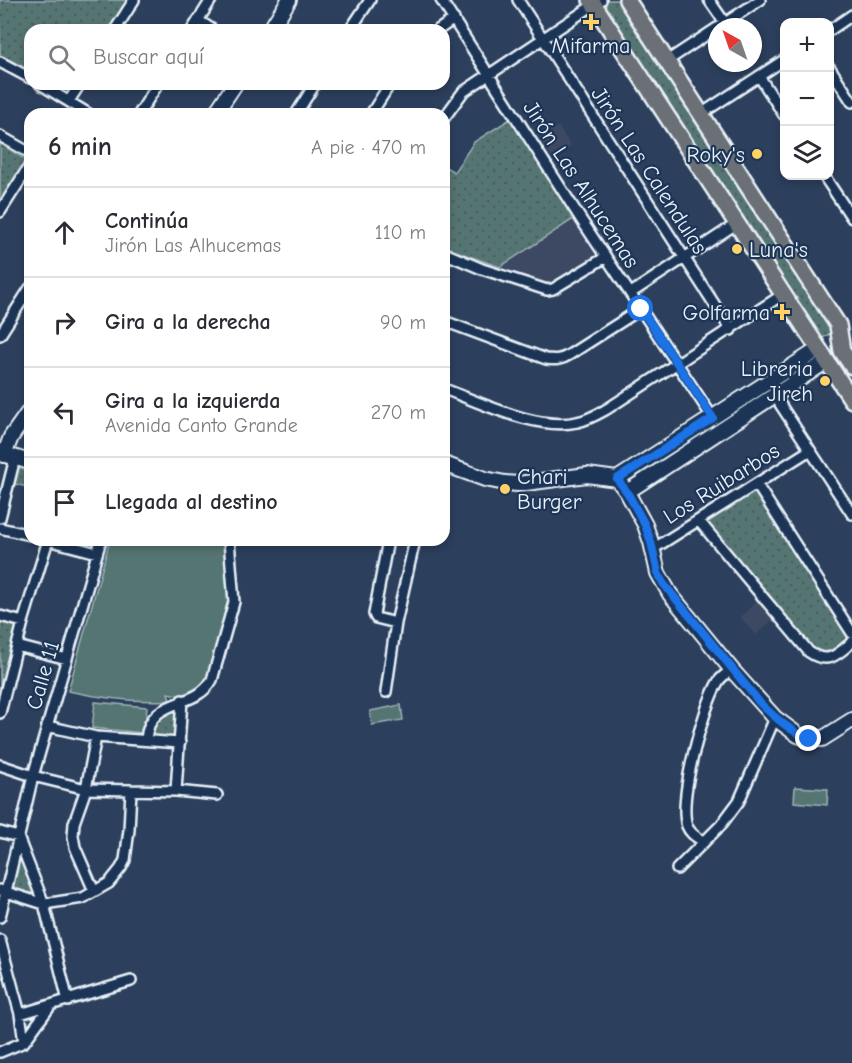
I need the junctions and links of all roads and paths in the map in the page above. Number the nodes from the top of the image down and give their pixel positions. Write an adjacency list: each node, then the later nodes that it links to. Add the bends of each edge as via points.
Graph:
1 (134, 0): 16 (street)
2 (211, 0): 15 (street)
3 (289, 0): 19 (street)
4 (369, 0): 20 (street)
5 (441, 0): 14 (street, Jirón Las Alhucemas)
6 (518, 0): 24 (street, Jirón Las Calendulas)
7 (627, 0): 25 (main road)
8 (709, 0): 12 (street)
9 (760, 0): 13 (street)
10 (595, 2): 24 (street); 54 (main road)
11 (852, 15): 22 (street)
12 (717, 18)
13 (732, 18)
14 (454, 19): 21 (street); 29 (street, Jirón Las Alhucemas)
15 (198, 20): 17 (street); 18 (street)
16 (119, 24)
17 (196, 24)
18 (204, 24)
19 (274, 24)
20 (354, 24)
21 (447, 24)
22 (834, 27)
23 (708, 34): 25 (street)
24 (543, 39): 29 (street); 57 (street, Jirón Las Calendulas)
25 (667, 61): 47 (main road)
26 (0, 62): 30 (street)
27 (780, 63): 31 (street)
28 (833, 72): 39 (street)
29 (488, 74): 46 (street, via 463,92); 56 (street, Jirón Las Alhucemas)
30 (24, 75)
31 (759, 76): 45 (street); 47 (street)
32 (50, 90): 38 (street)
33 (76, 90): 38 (street)
34 (154, 90): 41 (street)
35 (231, 90): 42 (street)
36 (311, 90): 43 (street)
37 (386, 90): 44 (street)
38 (69, 101): 40 (street)
39 (852, 102)
40 (80, 108)
41 (143, 108)
42 (221, 108)
43 (300, 108)
44 (375, 108)
45 (780, 109)
46 (450, 110)
47 (701, 114): 65 (main road)
48 (0, 136): 49 (street)
49 (24, 150)
50 (24, 175): 52 (street)
51 (827, 180): 53 (street)
52 (0, 213)
53 (852, 218)
54 (736, 224): 57 (street); 59 (main road)
55 (450, 255): 56 (street, via 547,290)
56 (606, 257): 58 (street, Jirón Las Alhucemas)
57 (684, 258): 58 (street); 63 (street, Jirón Las Calendulas)
58 (631, 293): 61 (street, Jirón Las Alhucemas)
59 (782, 295): 63 (street); 66 (main road)
60 (24, 297): 64 (street)
61 (641, 309): 62 (street, via 561,360 546,359); 67 (street, Jirón Las Alhucemas)
62 (450, 323)
63 (731, 330): 67 (street)
64 (0, 335)
65 (847, 340): 66 (main road); 68 (main road)
66 (823, 355): 70 (street); 71 (main road); 72 (street)
67 (678, 365): 69 (street, via 591,418 566,424 530,420); 72 (street, Jirón Las Alhucemas)
68 (852, 366)
69 (450, 391)
70 (774, 395): 74 (street); 81 (street)
71 (852, 400)
72 (713, 418): 79 (street)
73 (24, 419): 75 (street, via 11,437)
74 (810, 450): 80 (street, Los Ruibarbos); 82 (street)
75 (6, 456): 76 (street); 78 (street)
76 (24, 460)
77 (450, 466): 79 (street, via 485,479 518,484 587,474)
78 (5, 474): 83 (street)
79 (617, 479): 81 (street)
80 (757, 485): 84 (street, Los Ruibarbos); 98 (street)
81 (627, 492): 93 (street)
82 (852, 514)
83 (0, 518)
84 (699, 521): 93 (street, Los Ruibarbos); 99 (street, via 809,652 828,659)
85 (0, 528): 86 (street)
86 (24, 534)
87 (46, 546): 96 (street)
88 (71, 546): 94 (street)
89 (99, 546): 94 (street, Calle 11)
90 (230, 546): 104 (street, via 235,594 223,646 208,687 199,695)
91 (387, 546): 97 (street, via 374,614)
92 (414, 546): 97 (street)
93 (653, 549): 102 (street, via 663,583)
94 (97, 553): 101 (street, Calle 11)
95 (0, 616): 96 (street)
96 (24, 622): 100 (street)
97 (396, 623): 103 (street)
98 (852, 633)
99 (852, 642)
100 (17, 646): 101 (street); 105 (street)
101 (67, 659): 108 (street, Calle 11)
102 (732, 670): 106 (street); 120 (street, via 719,681 690,767 685,817 688,829)
103 (386, 692)
104 (182, 700): 110 (street, via 149,722); 111 (street)
105 (0, 713)
106 (775, 718): 107 (street, via 809,739 822,739); 120 (street, via 739,801)
107 (852, 720)
108 (47, 726): 109 (street); 113 (street, Calle 11)
109 (96, 737): 110 (street); 114 (street)
110 (146, 740): 111 (street)
111 (180, 743): 116 (street)
112 (0, 765): 113 (street)
113 (33, 776): 114 (street); 119 (street, Calle 11)
114 (86, 789): 115 (street); 123 (street, via 73,836)
115 (131, 790): 116 (street); 123 (street, via 125,860 116,876)
116 (176, 791): 117 (street)
117 (217, 795)
118 (0, 832): 119 (street)
119 (18, 837): 122 (street, Calle 11); 124 (street)
120 (704, 842): 121 (street)
121 (677, 869)
122 (3, 891): 124 (street); 125 (street, Calle 11)
123 (94, 891): 124 (street, via 83,898)
124 (44, 904): 128 (street)
125 (0, 917)
126 (0, 940): 130 (street)
127 (131, 981): 128 (street)
128 (68, 1001): 129 (street)
129 (51, 1005): 130 (street); 131 (street)
130 (20, 1014): 131 (street)
131 (24, 1042): 132 (street)
132 (0, 1052)

